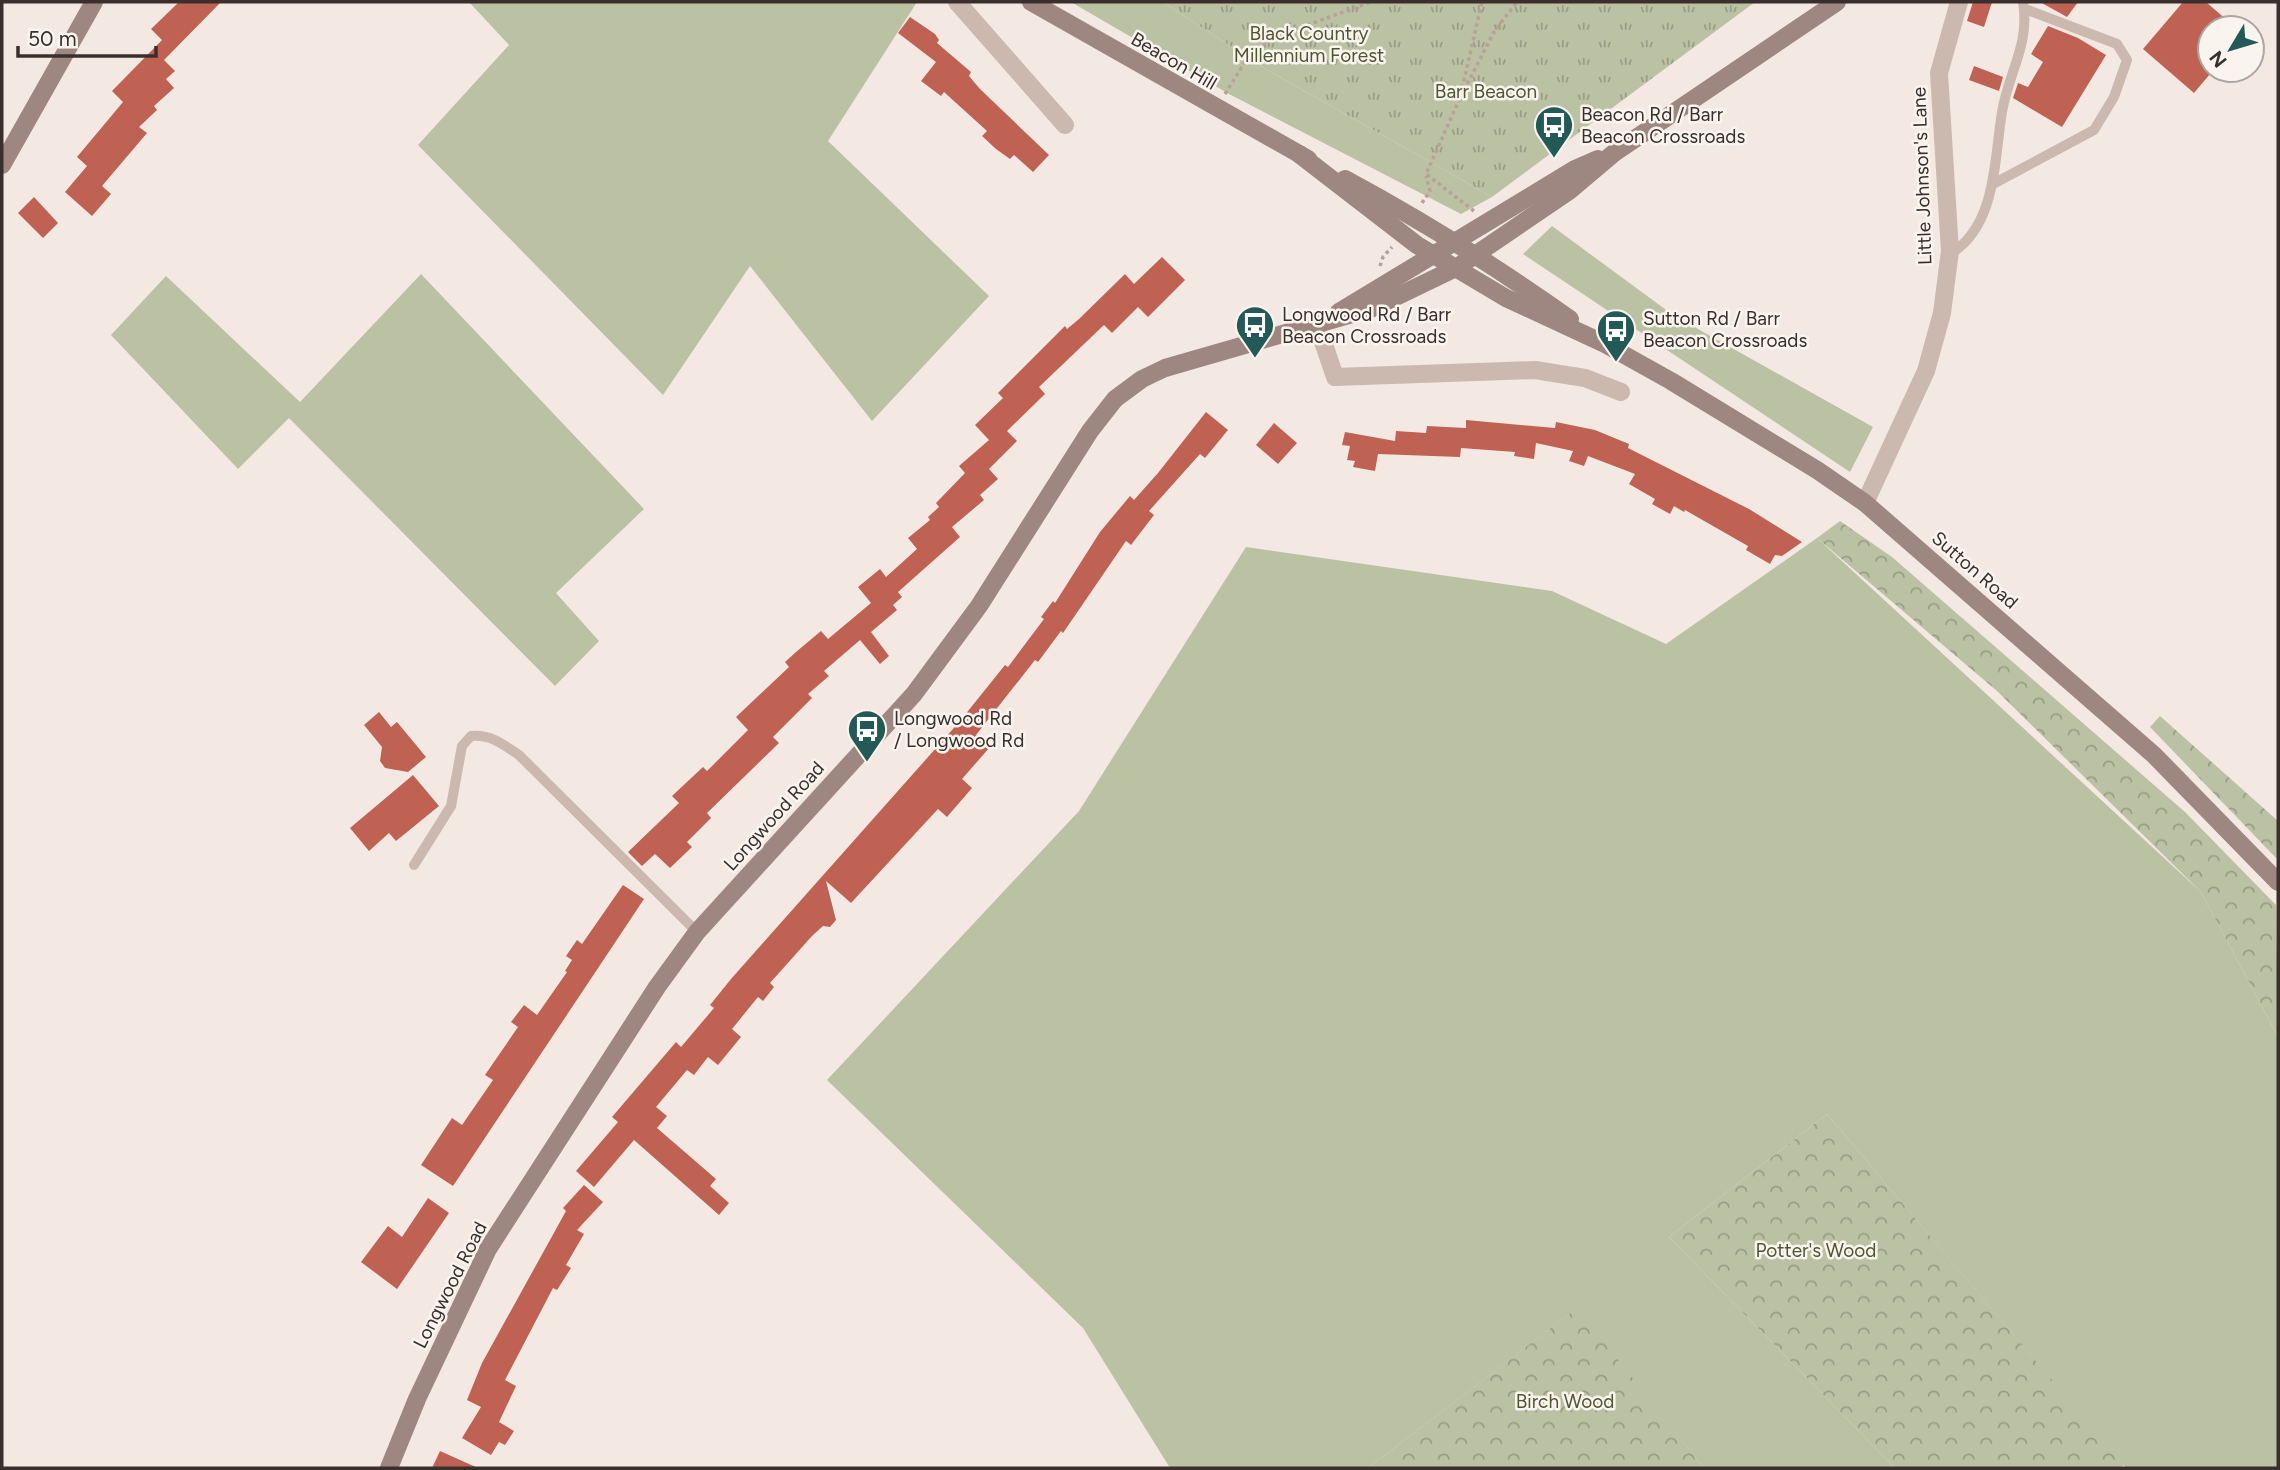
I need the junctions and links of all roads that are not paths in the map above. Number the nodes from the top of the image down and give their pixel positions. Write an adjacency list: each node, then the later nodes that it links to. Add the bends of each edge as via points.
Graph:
1 (94, 2): 10 (main road)
2 (957, 2): 7 (street)
3 (1031, 2): 9 (main road, Beacon Hill)
4 (1837, 2): 8 (main road)
5 (1959, 2): 13 (street, Little Johnson's Lane, via 1939,73)
6 (2024, 5): 11 (lane, via 2027,25 2003,111); 11 (lane, via 2117,44 2127,60 2114,97 2094,130)
7 (1065, 125)
8 (1614, 153): 12 (main road, Longwood Road, via 1575,169); 15 (main road, Longwood Road, via 1569,191)
9 (1298, 154): 12 (main road, Beacon Hill); 14 (main road, Beacon Hill)
10 (2, 165)
11 (1993, 184): 13 (lane, via 1972,233)
12 (1455, 243): 14 (main road, Longwood Road); 15 (main road, Sutton Road)
13 (1950, 254): 20 (street, Little Johnson's Lane, via 1942,313 1926,371)
14 (1434, 255): 16 (main road, Beacon Hill); 17 (main road, Longwood Road)
15 (1475, 255): 16 (main road, Longwood Road); 18 (main road, Sutton Road)
16 (1456, 268): 17 (main road, Longwood Road, via 1373,308); 18 (main road, Sutton Road, via 1506,298)
17 (1317, 324): 19 (street, via 1335,377 1535,370 1585,378); 23 (main road, Longwood Road, via 1165,368 1115,399 979,606 914,694)
18 (1603, 343): 20 (main road, Sutton Road)
19 (1621, 392)
20 (1865, 503): 22 (main road, Sutton Road, via 2154,755)
21 (414, 865): 23 (lane, via 451,806 461,746 471,736 481,735 519,755)
22 (2278, 882)
23 (697, 932): 24 (main road, Longwood Road, via 608,1060 488,1249)
24 (389, 1468)

